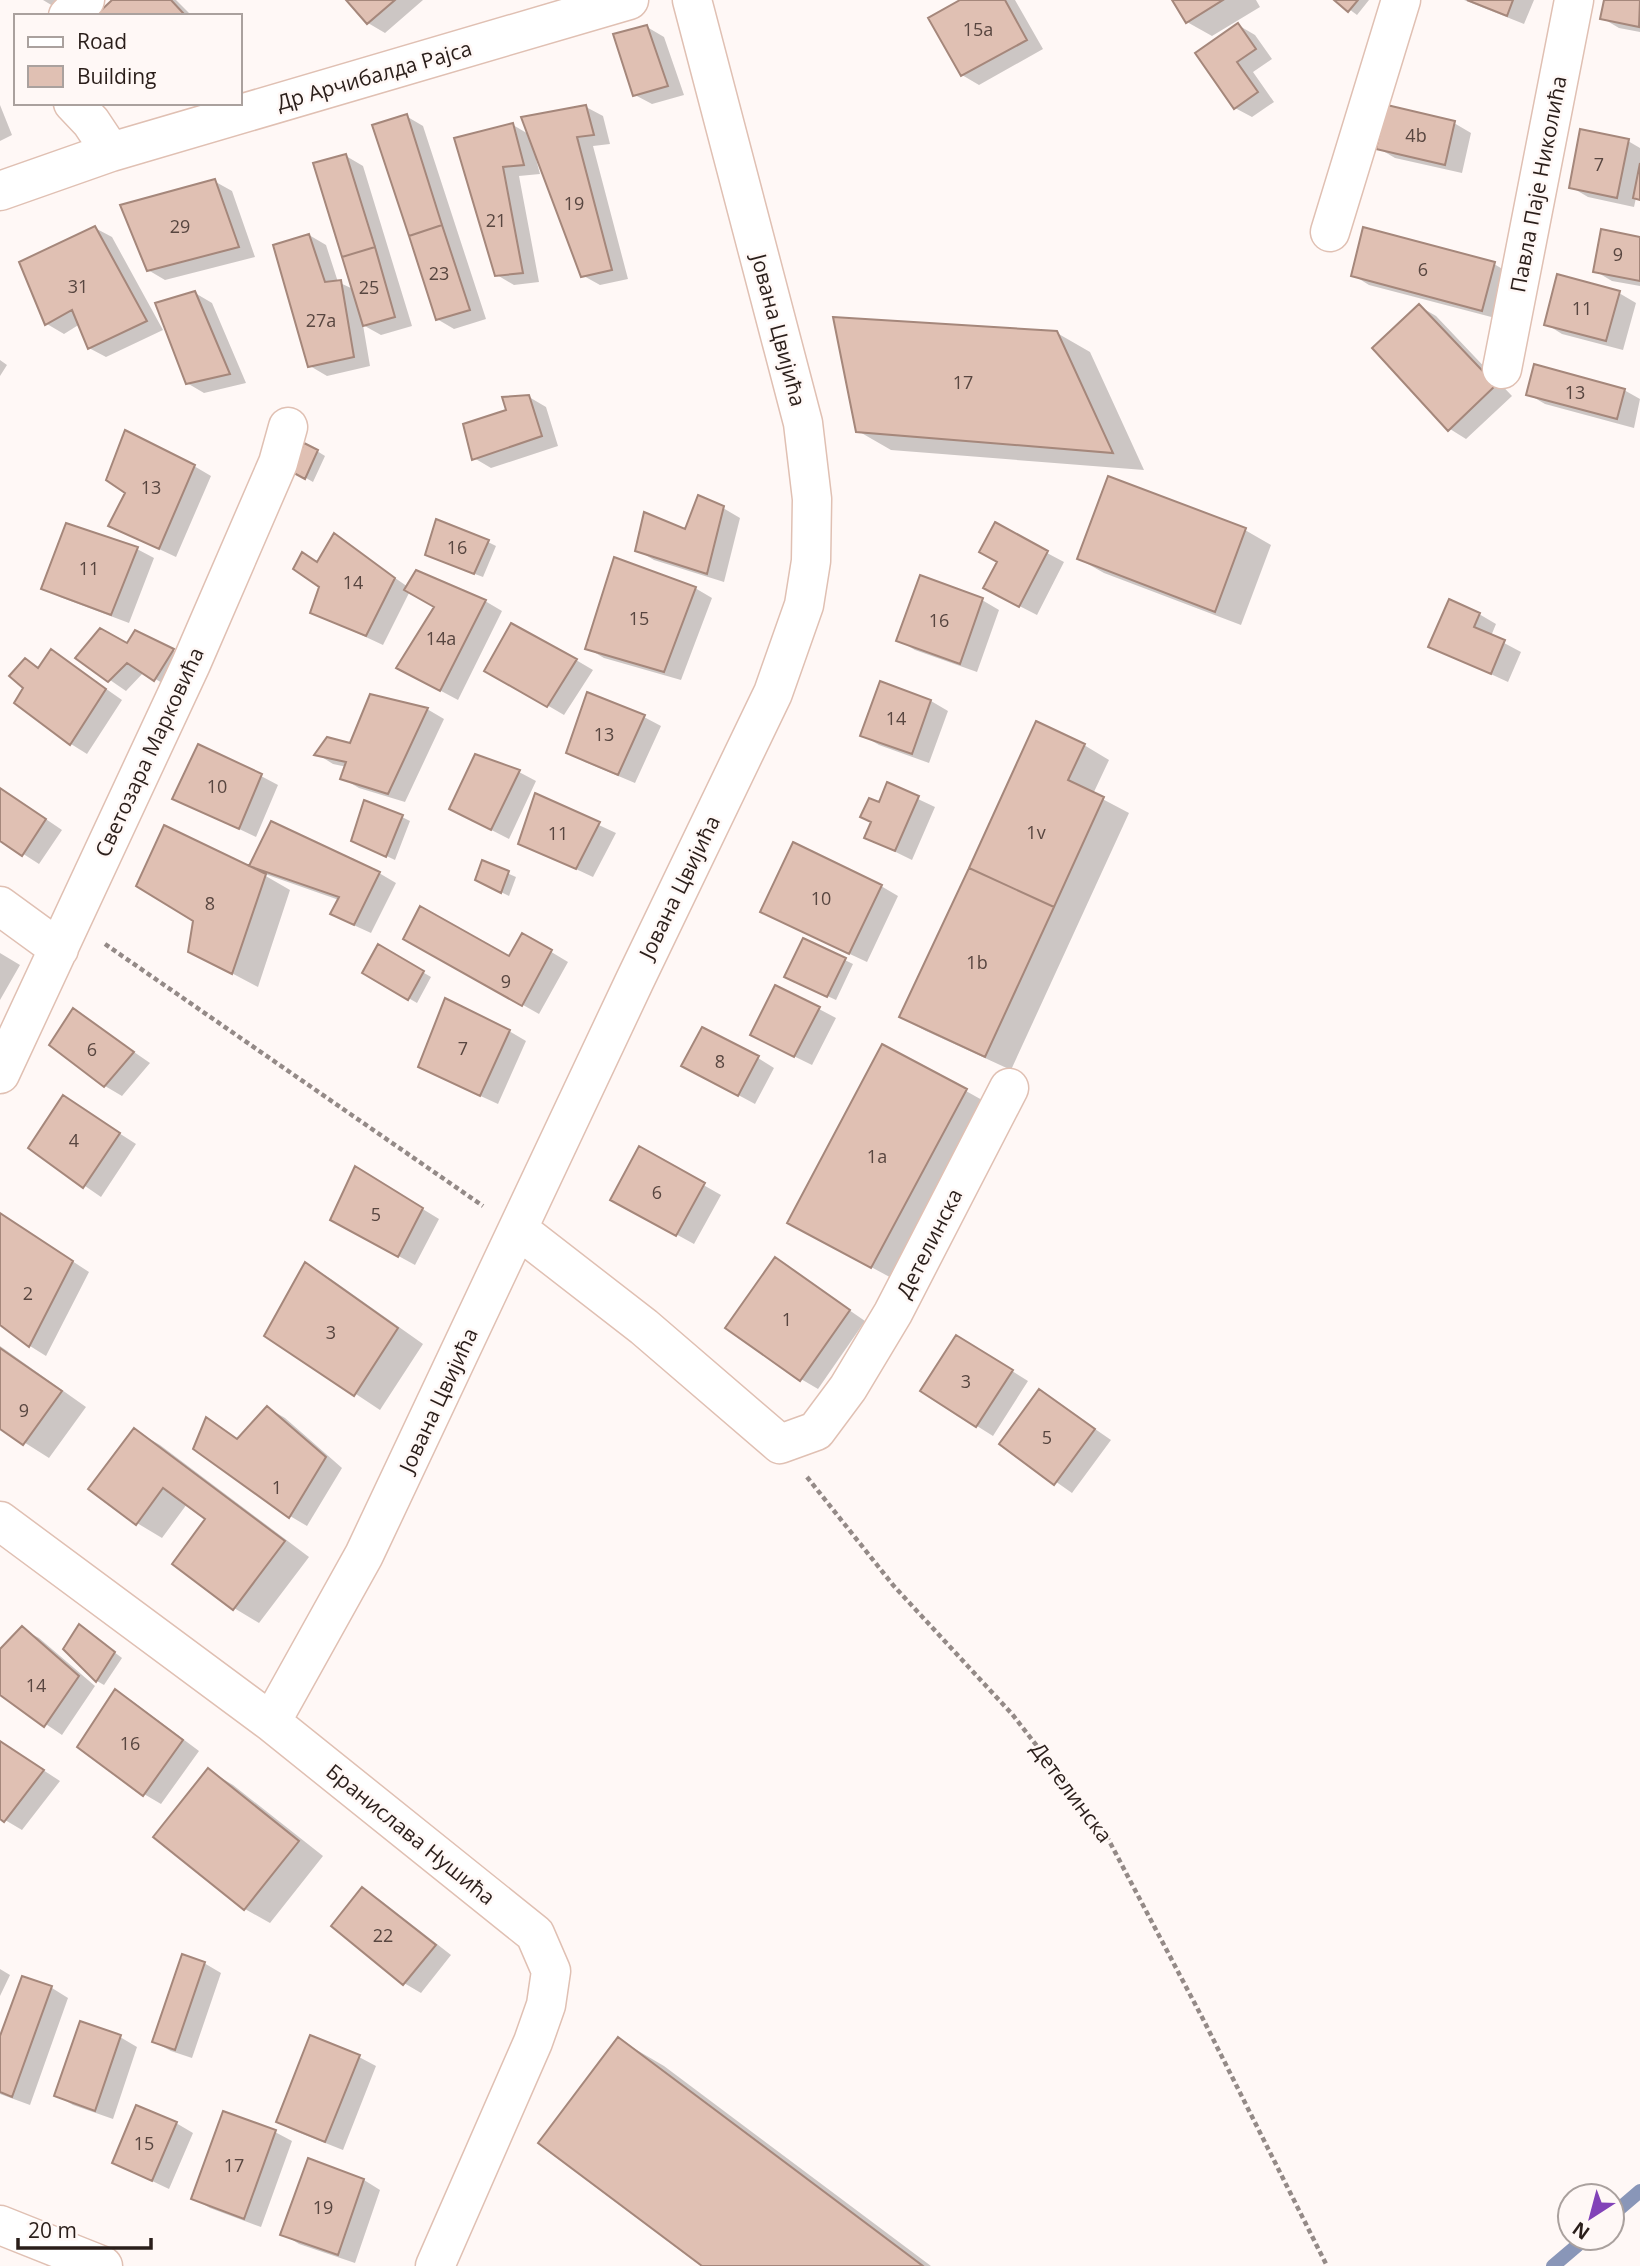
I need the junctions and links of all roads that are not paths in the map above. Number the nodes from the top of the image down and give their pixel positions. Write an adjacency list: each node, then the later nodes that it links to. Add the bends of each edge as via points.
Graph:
1 (85, 0): 6 (street)
2 (629, 0): 8 (street, Др Арчибалда Рајса)
3 (692, 0): 17 (street, Јована Цвијића, via 803,423 812,499 811,561 804,605 773,693)
4 (1401, 0): 10 (street)
5 (1574, 0): 11 (street, Павла Паје Николића)
6 (70, 14)
7 (75, 105): 8 (street)
8 (111, 152): 9 (street, Др Арчибалда Рајса)
9 (0, 191)
10 (1330, 232)
11 (1503, 369)
12 (288, 427): 14 (street, Светозара Марковића, via 278,463 191,664)
13 (0, 906): 14 (street)
14 (65, 935): 15 (street, Светозара Марковића)
15 (0, 1074)
16 (1009, 1088): 17 (street, Детелинска, via 893,1313 848,1388 816,1431 780,1444 644,1327)
17 (519, 1230): 19 (street, Јована Цвијића, via 364,1555)
18 (0, 1521): 19 (street, Бранислава Нушића)
19 (271, 1722): 22 (street, Бранислава Нушића, via 535,1934 551,1971 533,2042)
20 (0, 2225): 21 (street)
21 (103, 2266)
22 (435, 2266)

